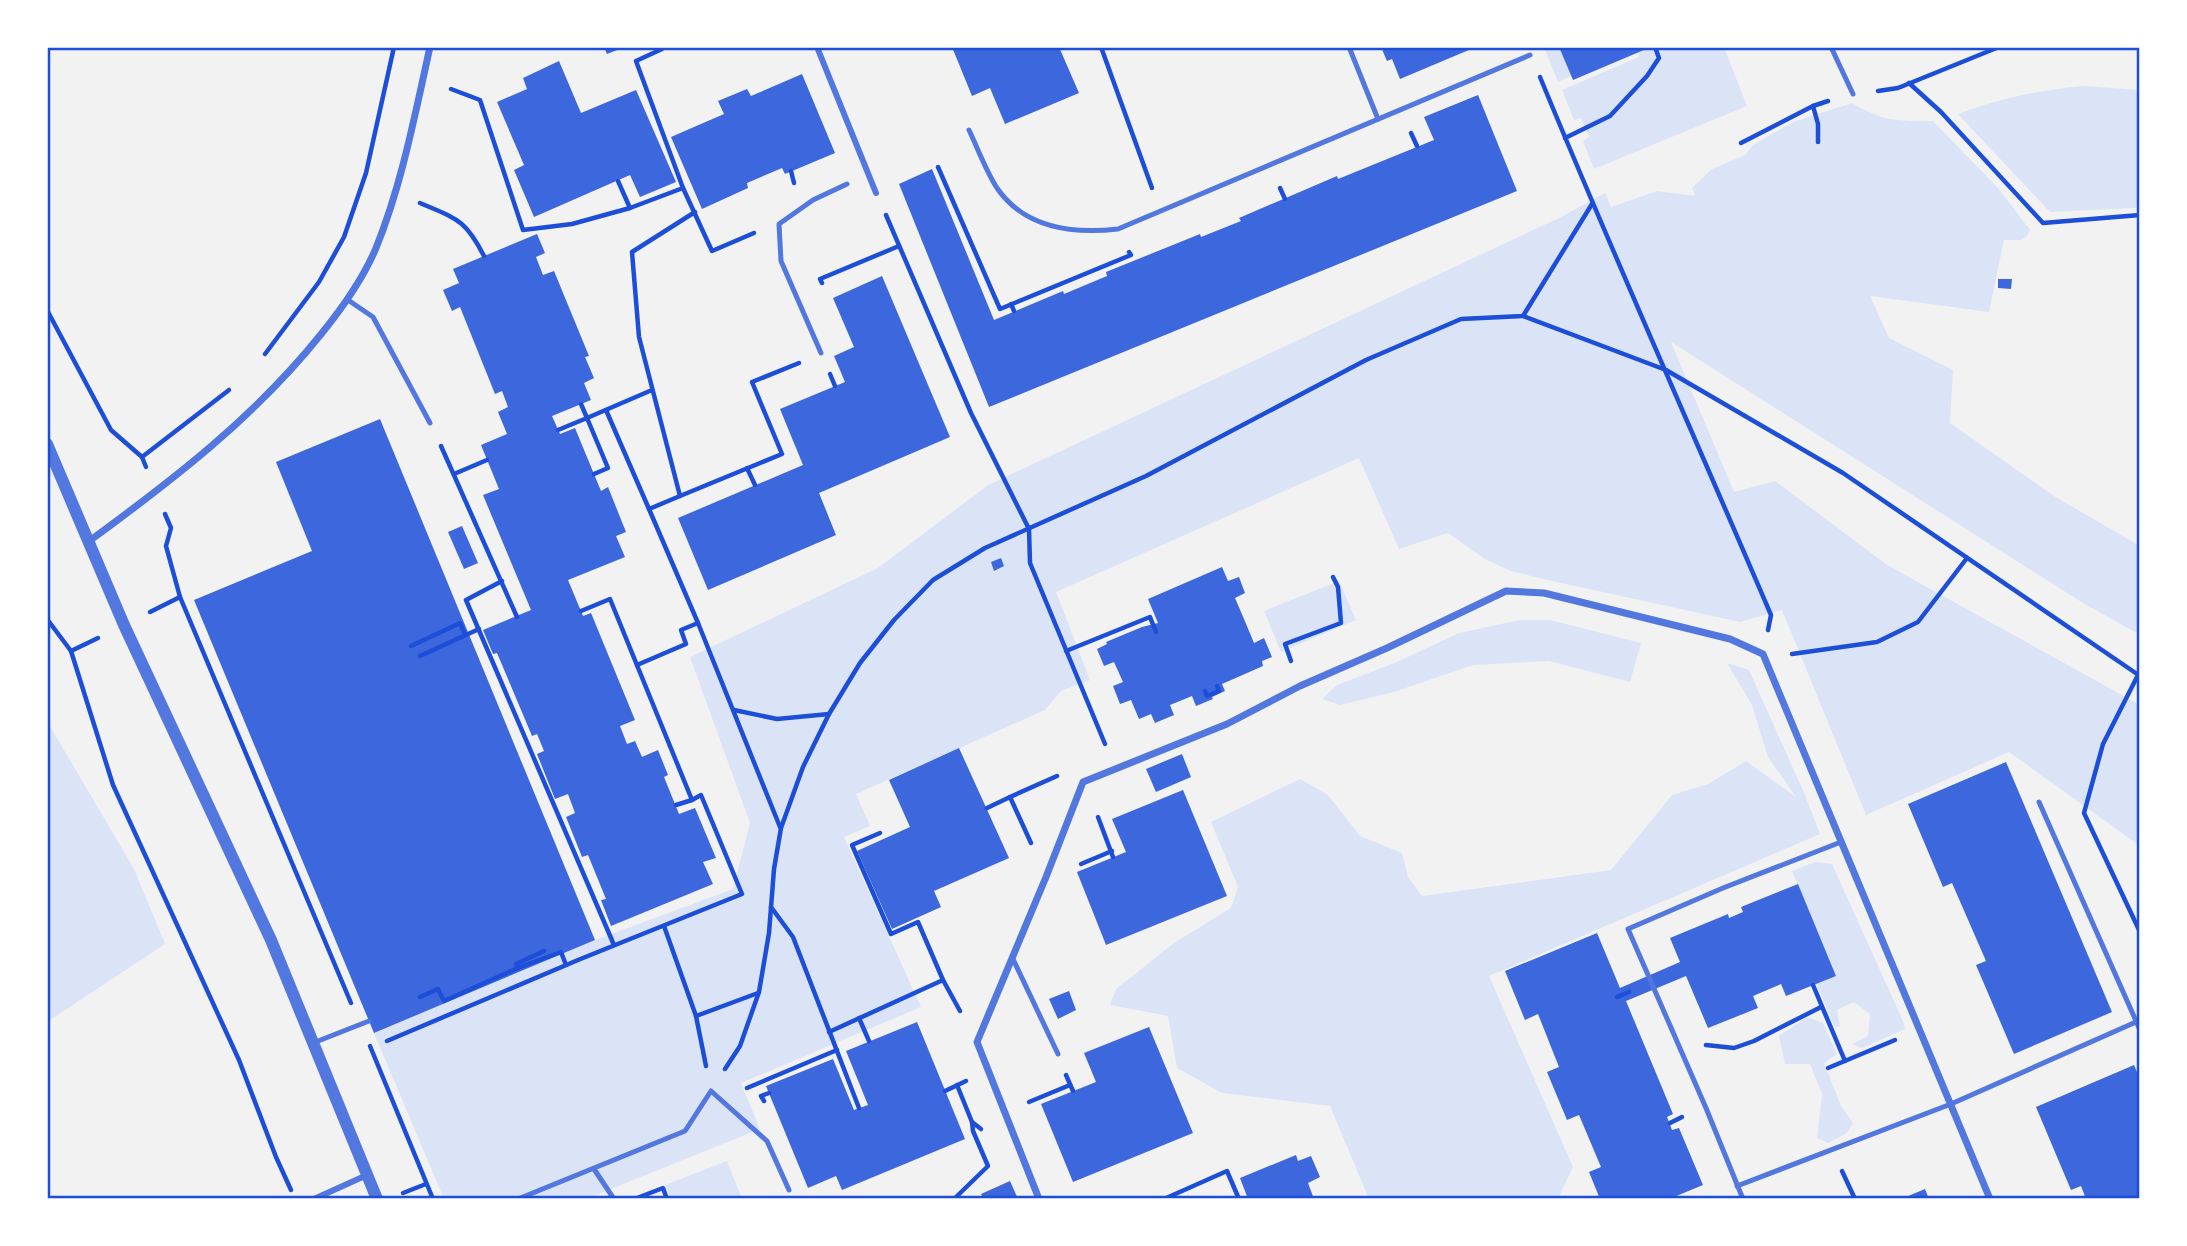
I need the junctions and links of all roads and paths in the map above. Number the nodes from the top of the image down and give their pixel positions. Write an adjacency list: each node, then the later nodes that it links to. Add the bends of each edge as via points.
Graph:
1 (394, 47): 42 (path, via 366,173 344,237 319,282)
2 (430, 47): 36 (street, via 394,192 375,249)
3 (661, 47): 23 (path, via 636,61)
4 (817, 47): 24 (street)
5 (1101, 47): 28 (path)
6 (1349, 47): 15 (lane)
7 (1655, 47): 17 (path, via 1659,58 1610,116)
8 (1831, 47): 13 (lane)
9 (1999, 47): 11 (path)
10 (1530, 55): 15 (lane); 17 (path)
11 (1909, 83): 13 (path); 30 (path, via 2043,223)
12 (451, 89): 27 (path, via 480,100 523,230 572,224)
13 (1853, 94): 14 (path)
14 (1813, 106): 18 (path); 19 (path)
15 (1378, 119): 28 (lane)
16 (969, 130): 28 (lane, via 998,189 1021,214 1053,227 1090,232 1118,229)
17 (1565, 138): 26 (path)
18 (1818, 142)
19 (1741, 143)
20 (938, 167): 37 (path, via 1000,309)
21 (618, 181): 27 (path)
22 (847, 184): 41 (lane, via 779,223 781,261)
23 (683, 188): 27 (path); 29 (path)
24 (876, 193): 31 (path)
25 (419, 203): 33 (path, via 455,218 471,232)
26 (1592, 204): 40 (path); 43 (path)
27 (630, 208)
28 (1161, 211)
29 (695, 212): 32 (path); 45 (path, via 632,253 639,337)
30 (2140, 215)
31 (899, 246): 35 (path); 60 (path, via 971,413)
32 (712, 251)
33 (484, 256)
34 (1082, 276): 37 (path)
35 (820, 279)
36 (348, 300): 49 (lane, via 373,317); 61 (street, via 302,358 237,426)
37 (1011, 304): 39 (path)
38 (47, 310): 44 (path, via 111,430 142,457)
39 (1014, 311)
40 (1523, 316): 43 (path); 60 (path, via 1461,319 1366,360 1146,476)
41 (821, 353): 53 (path, via 752,382 782,454)
42 (258, 364)
43 (1666, 370): 62 (path, via 1843,473); 66 (path)
44 (239, 382)
45 (652, 390): 47 (path); 57 (path)
46 (581, 404): 48 (path)
47 (606, 410): 48 (path); 58 (path)
48 (587, 418): 50 (path); 55 (path, via 608,468)
49 (430, 423): 54 (path)
50 (558, 430)
51 (47, 444): 61 (street)
52 (487, 460): 54 (path)
53 (747, 468): 56 (path); 57 (path)
54 (454, 474): 64 (path)
55 (594, 474)
56 (755, 485)
57 (680, 496): 58 (path)
58 (649, 509): 69 (path)
59 (170, 528): 114 (path, via 166,546 180,597)
60 (1029, 529): 74 (path, via 1030,563); 83 (path, via 985,548 933,580 860,663)
61 (88, 542): 121 (street, via 271,940)
62 (1967, 558): 75 (path, via 1918,622 1877,642); 78 (path)
63 (1333, 577): 80 (path, via 1341,624 1285,644)
64 (502, 581): 67 (path); 70 (path, via 466,600)
65 (581, 611): 77 (path, via 610,600)
66 (1771, 615)
67 (517, 617)
68 (47, 619): 142 (path, via 71,651 113,785 239,1060)
69 (698, 623): 77 (path, via 681,630 687,644); 82 (path)
70 (479, 629): 72 (path); 100 (path)
71 (1157, 629): 74 (path, via 1150,617)
72 (465, 635): 73 (path, via 460,623); 76 (path)
73 (411, 646)
74 (1066, 652): 84 (path)
75 (1788, 654)
76 (419, 656)
77 (637, 665): 87 (path)
78 (2139, 675): 99 (path, via 2103,744 2084,813)
79 (1217, 686): 81 (path, via 1219,691 1207,696)
80 (1300, 686): 93 (street, via 1506,591 1544,593 1730,639 1763,654); 96 (street, via 1227,724 1083,782)
81 (1205, 691)
82 (733, 709): 83 (path, via 778,719); 91 (path)
83 (829, 714): 91 (path)
84 (1109, 755)
85 (1067, 771): 86 (path)
86 (1010, 797): 90 (path); 96 (path)
87 (692, 800): 89 (path); 98 (path, via 701,795 742,894)
88 (2039, 802): 113 (lane)
89 (676, 805)
90 (986, 808)
91 (781, 828): 97 (path)
92 (880, 833): 105 (path, via 852,845 891,934 918,922)
93 (1841, 842): 118 (lane, via 1628,929); 134 (street)
94 (1112, 851): 95 (path)
95 (1075, 866)
96 (1046, 877): 102 (street)
97 (771, 906): 107 (path); 116 (path, via 793,937)
98 (664, 926): 100 (path); 110 (path)
99 (2140, 932)
100 (614, 946): 103 (path)
101 (544, 951): 104 (path, via 516,964)
102 (1012, 957): 120 (street); 125 (lane)
103 (566, 965): 104 (path, via 561,952); 123 (path)
104 (519, 968): 108 (path, via 444,1001 438,989)
105 (943, 980): 111 (path); 120 (path)
106 (1813, 985): 109 (path)
107 (759, 992): 110 (path); 122 (path)
108 (420, 997)
109 (1821, 1007): 118 (path, via 1734,1048); 126 (path)
110 (696, 1016): 131 (path)
111 (859, 1018): 116 (path); 119 (path)
112 (369, 1021): 114 (lane)
113 (2136, 1022): 115 (lane); 134 (lane)
114 (360, 1024): 121 (lane); 123 (path)
115 (2140, 1030)
116 (829, 1032): 124 (path)
117 (1903, 1037): 126 (path)
118 (1674, 1038): 139 (lane)
119 (869, 1041)
120 (977, 1042): 150 (street)
121 (313, 1043): 138 (street)
122 (740, 1046)
123 (371, 1048): 145 (path)
124 (838, 1050): 130 (path); 135 (path)
125 (1058, 1054)
126 (1844, 1061): 127 (path)
127 (1828, 1068)
128 (957, 1084): 132 (path)
129 (1070, 1085): 133 (path)
130 (751, 1088)
131 (711, 1091): 137 (lane, via 685,1131); 140 (lane, via 767,1140)
132 (945, 1091)
133 (1025, 1104)
134 (1951, 1104): 139 (lane); 154 (street)
135 (859, 1108)
136 (972, 1122): 149 (path, via 988,1166)
137 (594, 1170): 146 (lane); 147 (lane)
138 (368, 1175): 143 (street); 144 (street)
139 (1737, 1186): 153 (lane)
140 (789, 1190)
141 (639, 1198): 148 (path, via 663,1188)
142 (295, 1199)
143 (314, 1199)
144 (377, 1199)
145 (433, 1199)
146 (518, 1199)
147 (614, 1199)
148 (667, 1199)
149 (954, 1199)
150 (1039, 1199)
151 (1164, 1199): 152 (path, via 1227,1171)
152 (1239, 1199)
153 (1743, 1199)
154 (1990, 1199)

